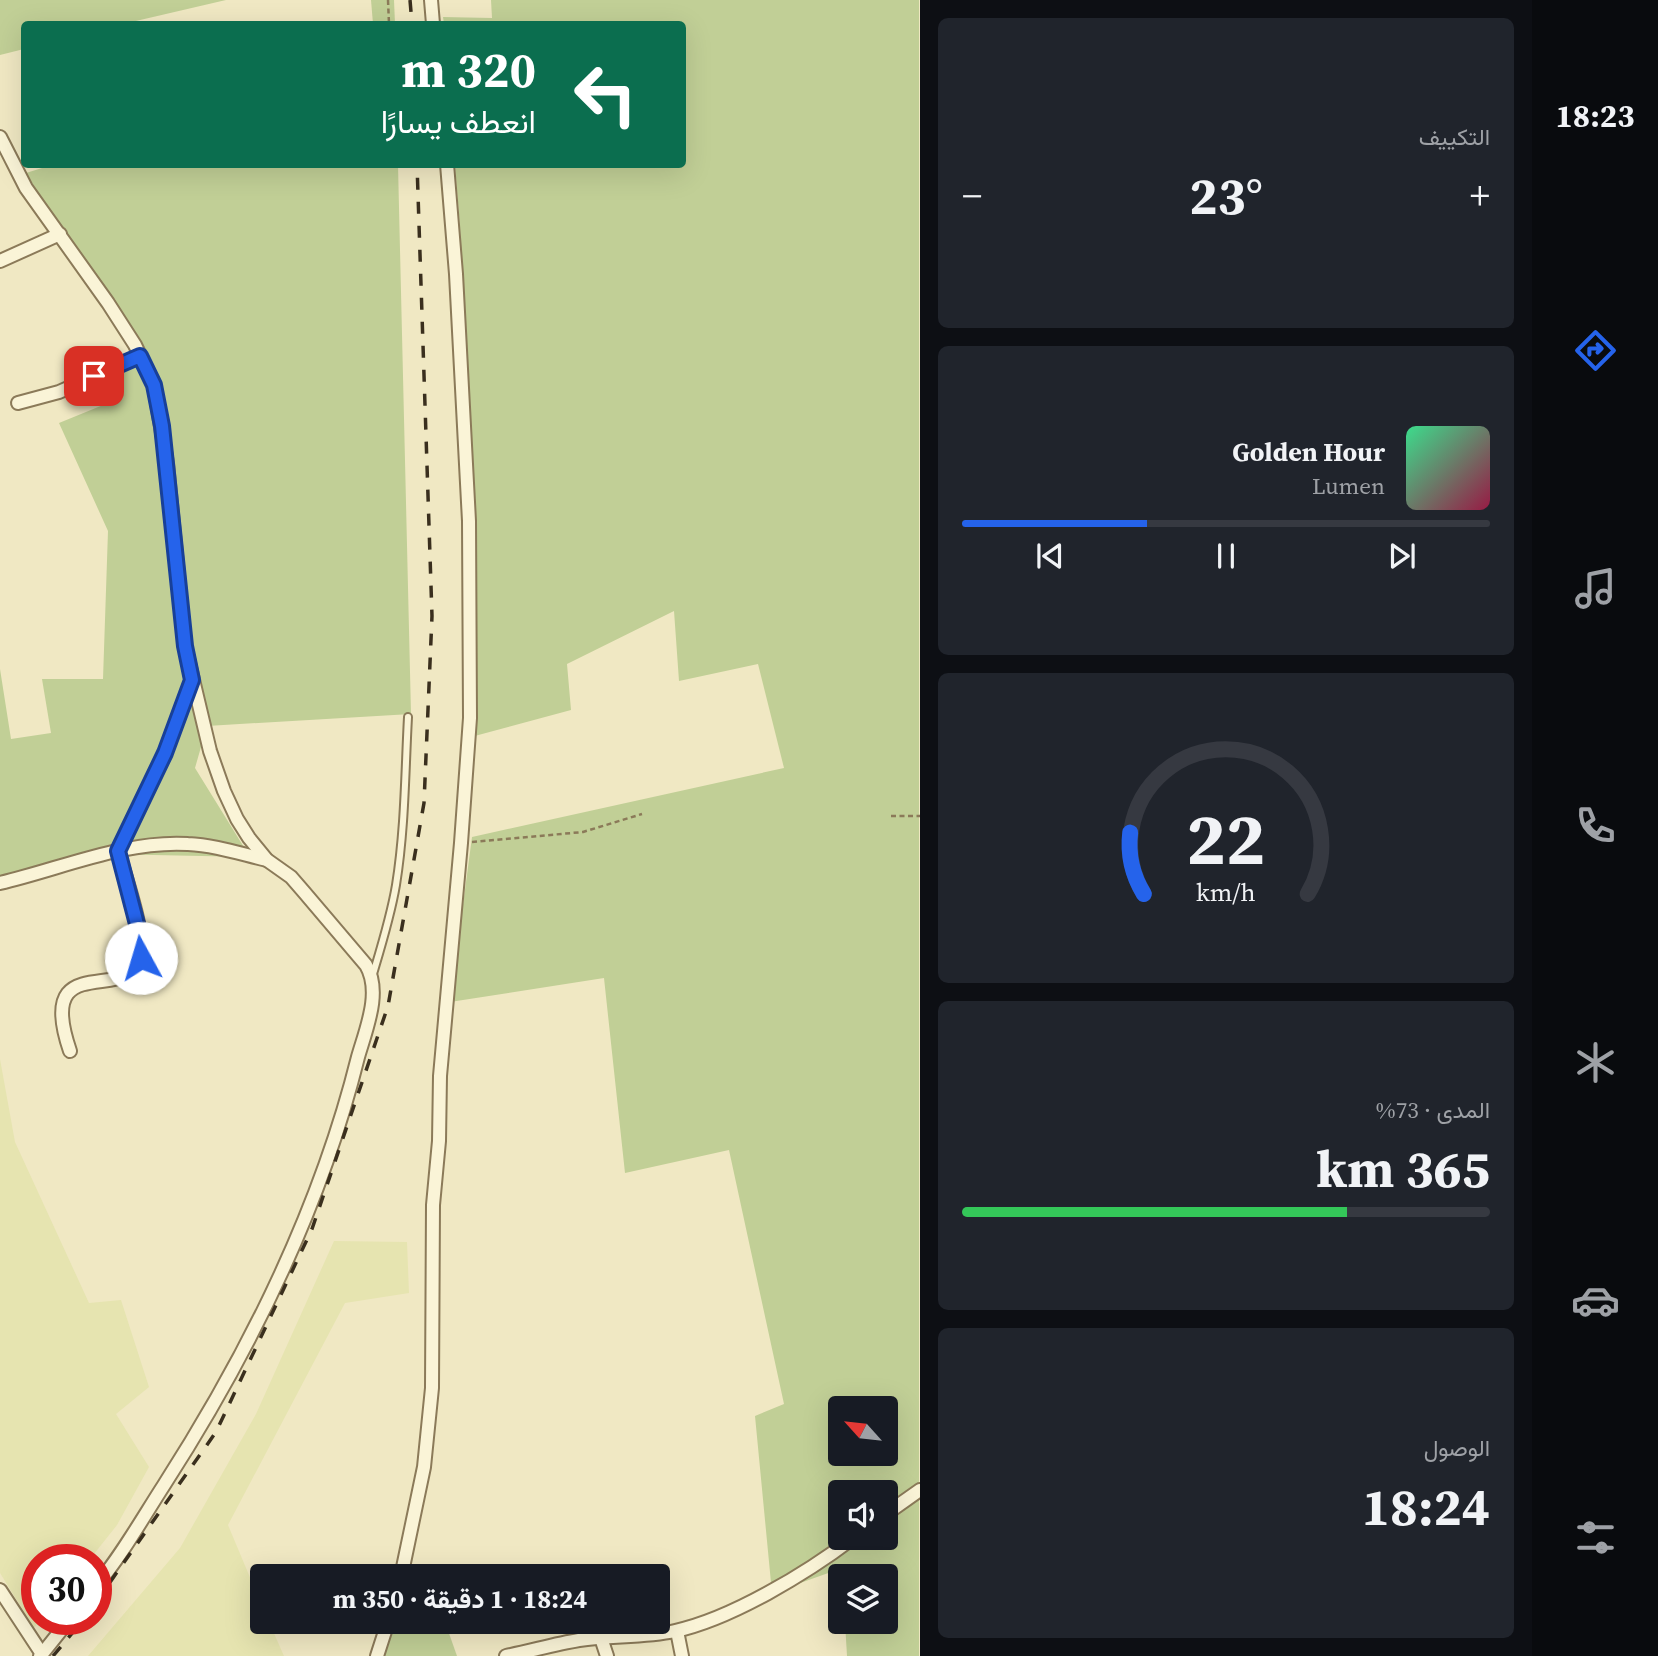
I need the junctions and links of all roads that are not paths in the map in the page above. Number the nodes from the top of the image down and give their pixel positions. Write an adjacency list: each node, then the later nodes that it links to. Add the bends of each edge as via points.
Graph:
1 (431, 0): 2 (street)
2 (433, 21)
3 (0, 137): 5 (street, via 26,188)
4 (447, 168): 20 (street, via 469,521 470,719 440,1076 433,1205 432,1388 424,1467)
5 (60, 234): 6 (street); 7 (street)
6 (0, 261)
7 (140, 356): 8 (street, via 59,392); 9 (street, via 154,385 162,426)
8 (18, 403)
9 (192, 680): 11 (street, via 165,753); 12 (street, via 224,791 237,819)
10 (408, 717): 14 (lane, via 396,886)
11 (118, 851): 12 (street, via 204,845); 13 (street); 15 (street, via 141,958 124,978 71,989 61,1012)
12 (267, 860): 14 (street, via 291,877)
13 (0, 883)
14 (372, 975): 19 (street, via 374,991 341,1124 271,1296 204,1421)
15 (71, 1051)
16 (919, 1490): 17 (street)
17 (898, 1505)
18 (836, 1550): 22 (street, via 764,1594)
19 (112, 1563)
20 (404, 1564)
21 (0, 1590): 27 (street)
22 (677, 1631): 25 (street); 31 (street)
23 (384, 1634): 28 (street)
24 (57, 1635): 27 (street)
25 (601, 1638): 26 (street); 30 (street)
26 (551, 1651): 29 (street)
27 (41, 1655)
28 (377, 1656)
29 (506, 1656)
30 (607, 1656)
31 (682, 1656)

